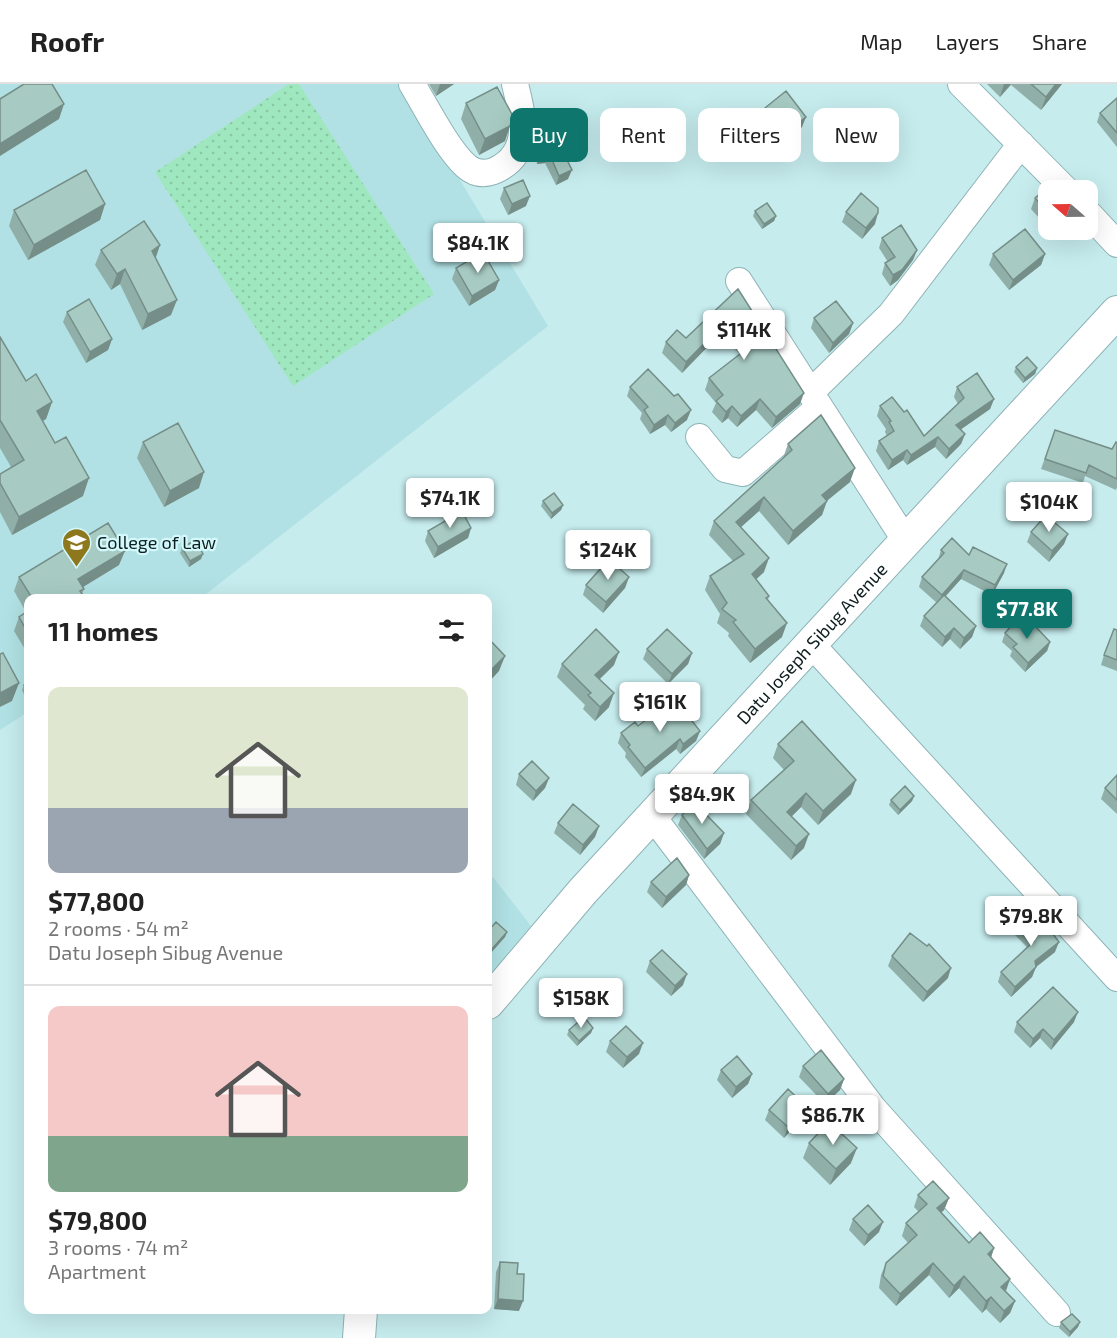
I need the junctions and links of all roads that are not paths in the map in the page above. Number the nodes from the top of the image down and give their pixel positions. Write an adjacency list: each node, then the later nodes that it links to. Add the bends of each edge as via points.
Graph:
1 (412, 84): 2 (street, via 458,157 476,173 488,174 505,166 521,143 522,118)
2 (515, 84)
3 (961, 84): 4 (street)
4 (1021, 144): 5 (street); 10 (street, via 891,314)
5 (1056, 180)
6 (1098, 224): 7 (street)
7 (1117, 244)
8 (739, 281): 10 (street)
9 (1117, 312): 12 (main road, Datu Joseph Sibug Avenue)
10 (815, 400): 11 (street, via 743,473 725,469); 12 (street)
11 (699, 437)
12 (907, 543): 13 (main road, Datu Joseph Sibug Avenue)
13 (812, 645): 14 (main road, Datu Joseph Sibug Avenue); 15 (street)
14 (653, 817): 16 (main road, Datu Joseph Sibug Avenue); 17 (street, via 873,1108)
15 (1117, 978)
16 (492, 994)
17 (1057, 1312)
18 (361, 1314): 19 (main road)
19 (359, 1338)

